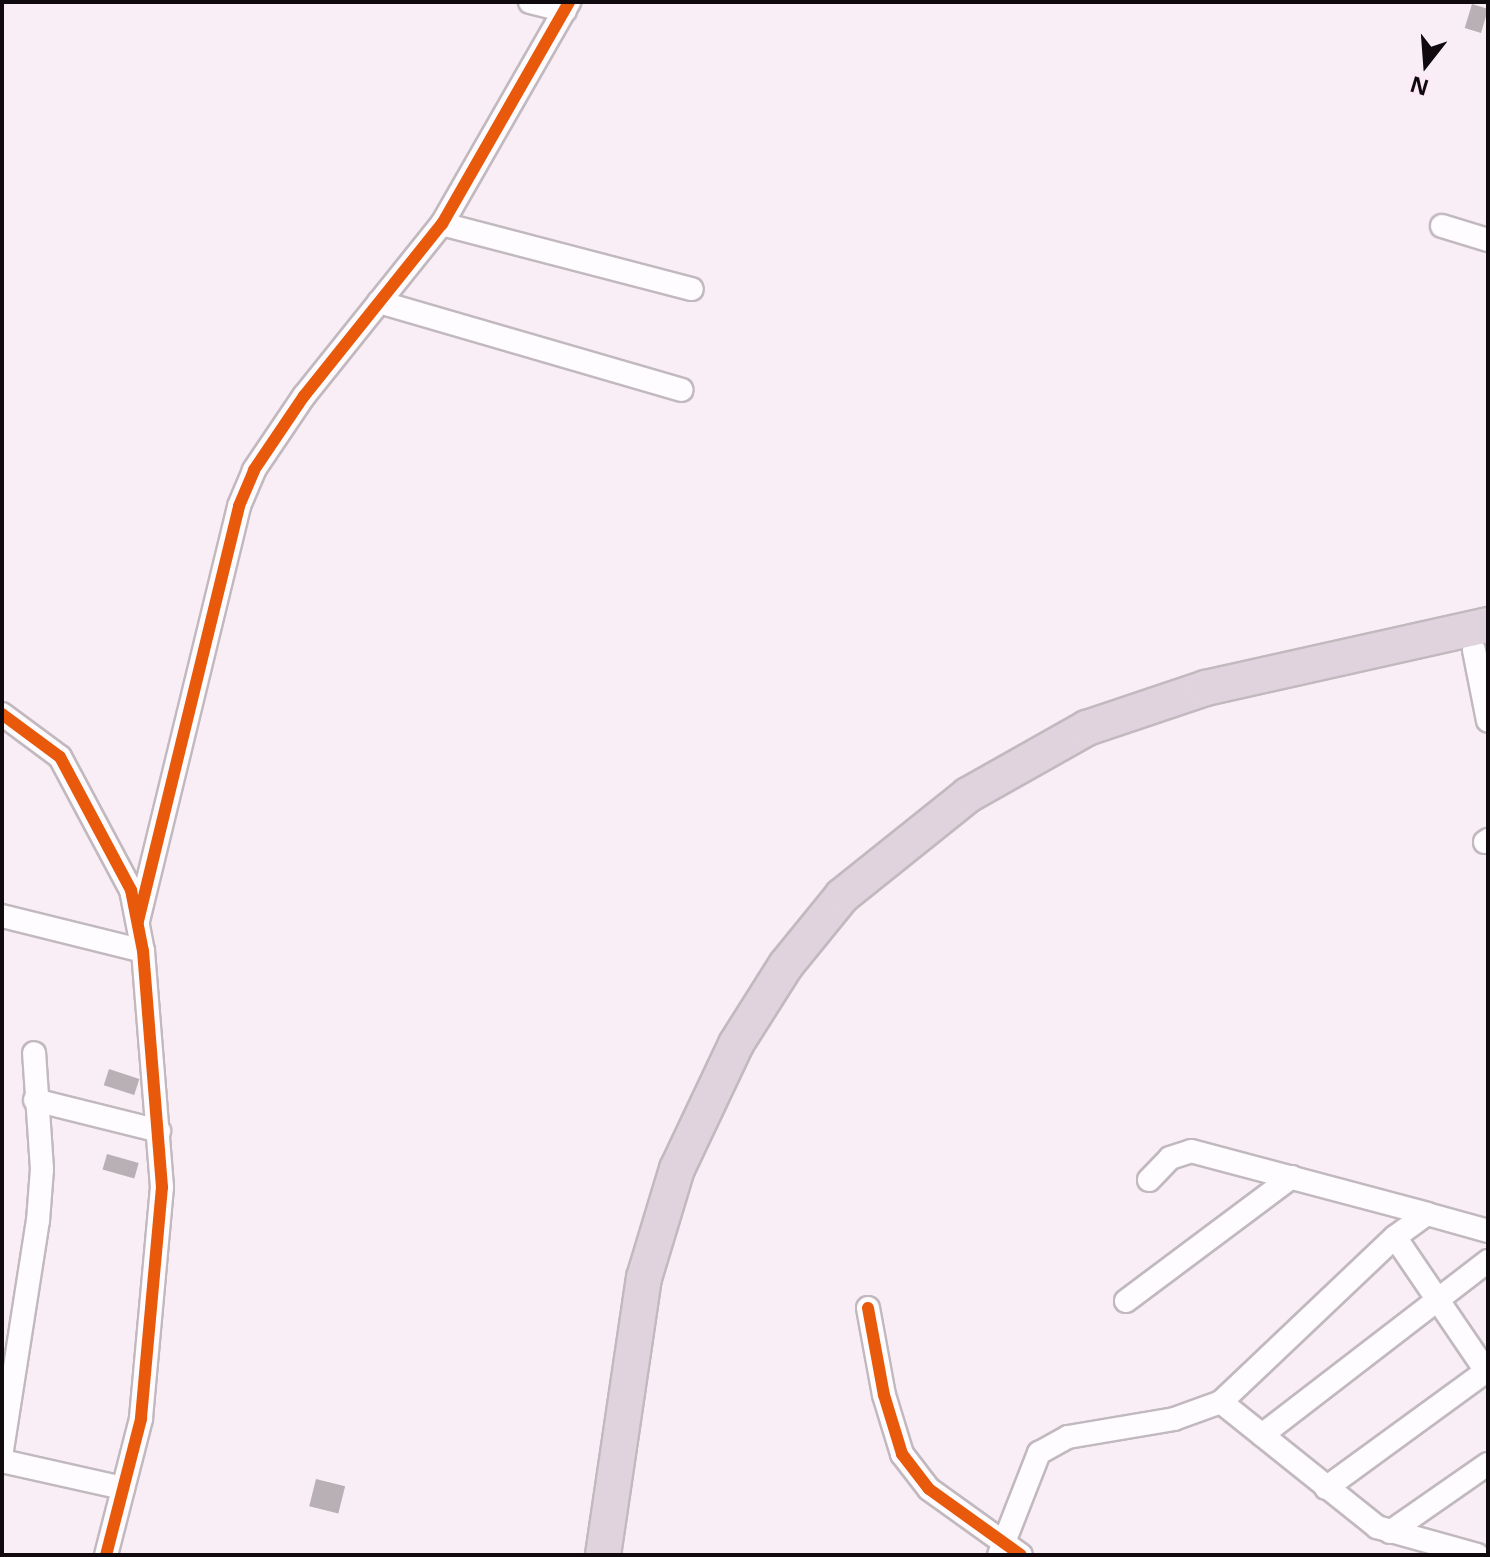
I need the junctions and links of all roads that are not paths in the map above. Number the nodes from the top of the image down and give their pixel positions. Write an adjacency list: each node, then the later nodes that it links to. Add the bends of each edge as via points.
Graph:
1 (530, 2): 2 (street)
2 (567, 7): 3 (street)
3 (442, 224): 6 (street); 7 (street)
4 (1442, 226): 5 (street)
5 (1488, 240)
6 (692, 289)
7 (379, 302): 8 (street); 13 (street, via 279,433 254,470 239,506)
8 (681, 390)
9 (1483, 641): 11 (street); 38 (highway, via 1206,688 1087,728 968,795 842,896 786,965 736,1044 677,1169 639,1302); 39 (highway, via 1158,723 1091,751 956,829 844,925 791,992 748,1062 687,1199 658,1315)
10 (2, 714): 13 (street, via 60,757 131,890)
11 (1488, 721)
12 (2, 916): 14 (street)
13 (138, 921): 14 (street)
14 (143, 951): 17 (street)
15 (34, 1053): 16 (street)
16 (35, 1100): 17 (street); 30 (street, via 42,1169 38,1221)
17 (159, 1131): 33 (street, via 162,1187 141,1419)
18 (1292, 1177): 19 (street, via 1191,1151 1170,1158); 20 (street); 24 (street)
19 (1149, 1180)
20 (1427, 1214): 21 (street); 22 (street)
21 (1488, 1231)
22 (1395, 1237): 25 (street); 28 (street)
23 (1488, 1261): 25 (street)
24 (1126, 1301)
25 (1437, 1301): 27 (street); 29 (street)
26 (868, 1308): 36 (street, via 884,1395 902,1454 929,1489)
27 (1487, 1372): 34 (street)
28 (1221, 1402): 29 (street); 36 (street, via 1174,1419 1068,1437 1039,1453 1026,1476)
29 (1262, 1435): 34 (street)
30 (2, 1450)
31 (2, 1461): 33 (street)
32 (1488, 1464): 35 (street)
33 (123, 1488): 37 (street)
34 (1326, 1488): 35 (street)
35 (1390, 1532): 40 (street)
36 (1008, 1553)
37 (106, 1555)
38 (603, 1555)
39 (625, 1555)
40 (1477, 1555)

